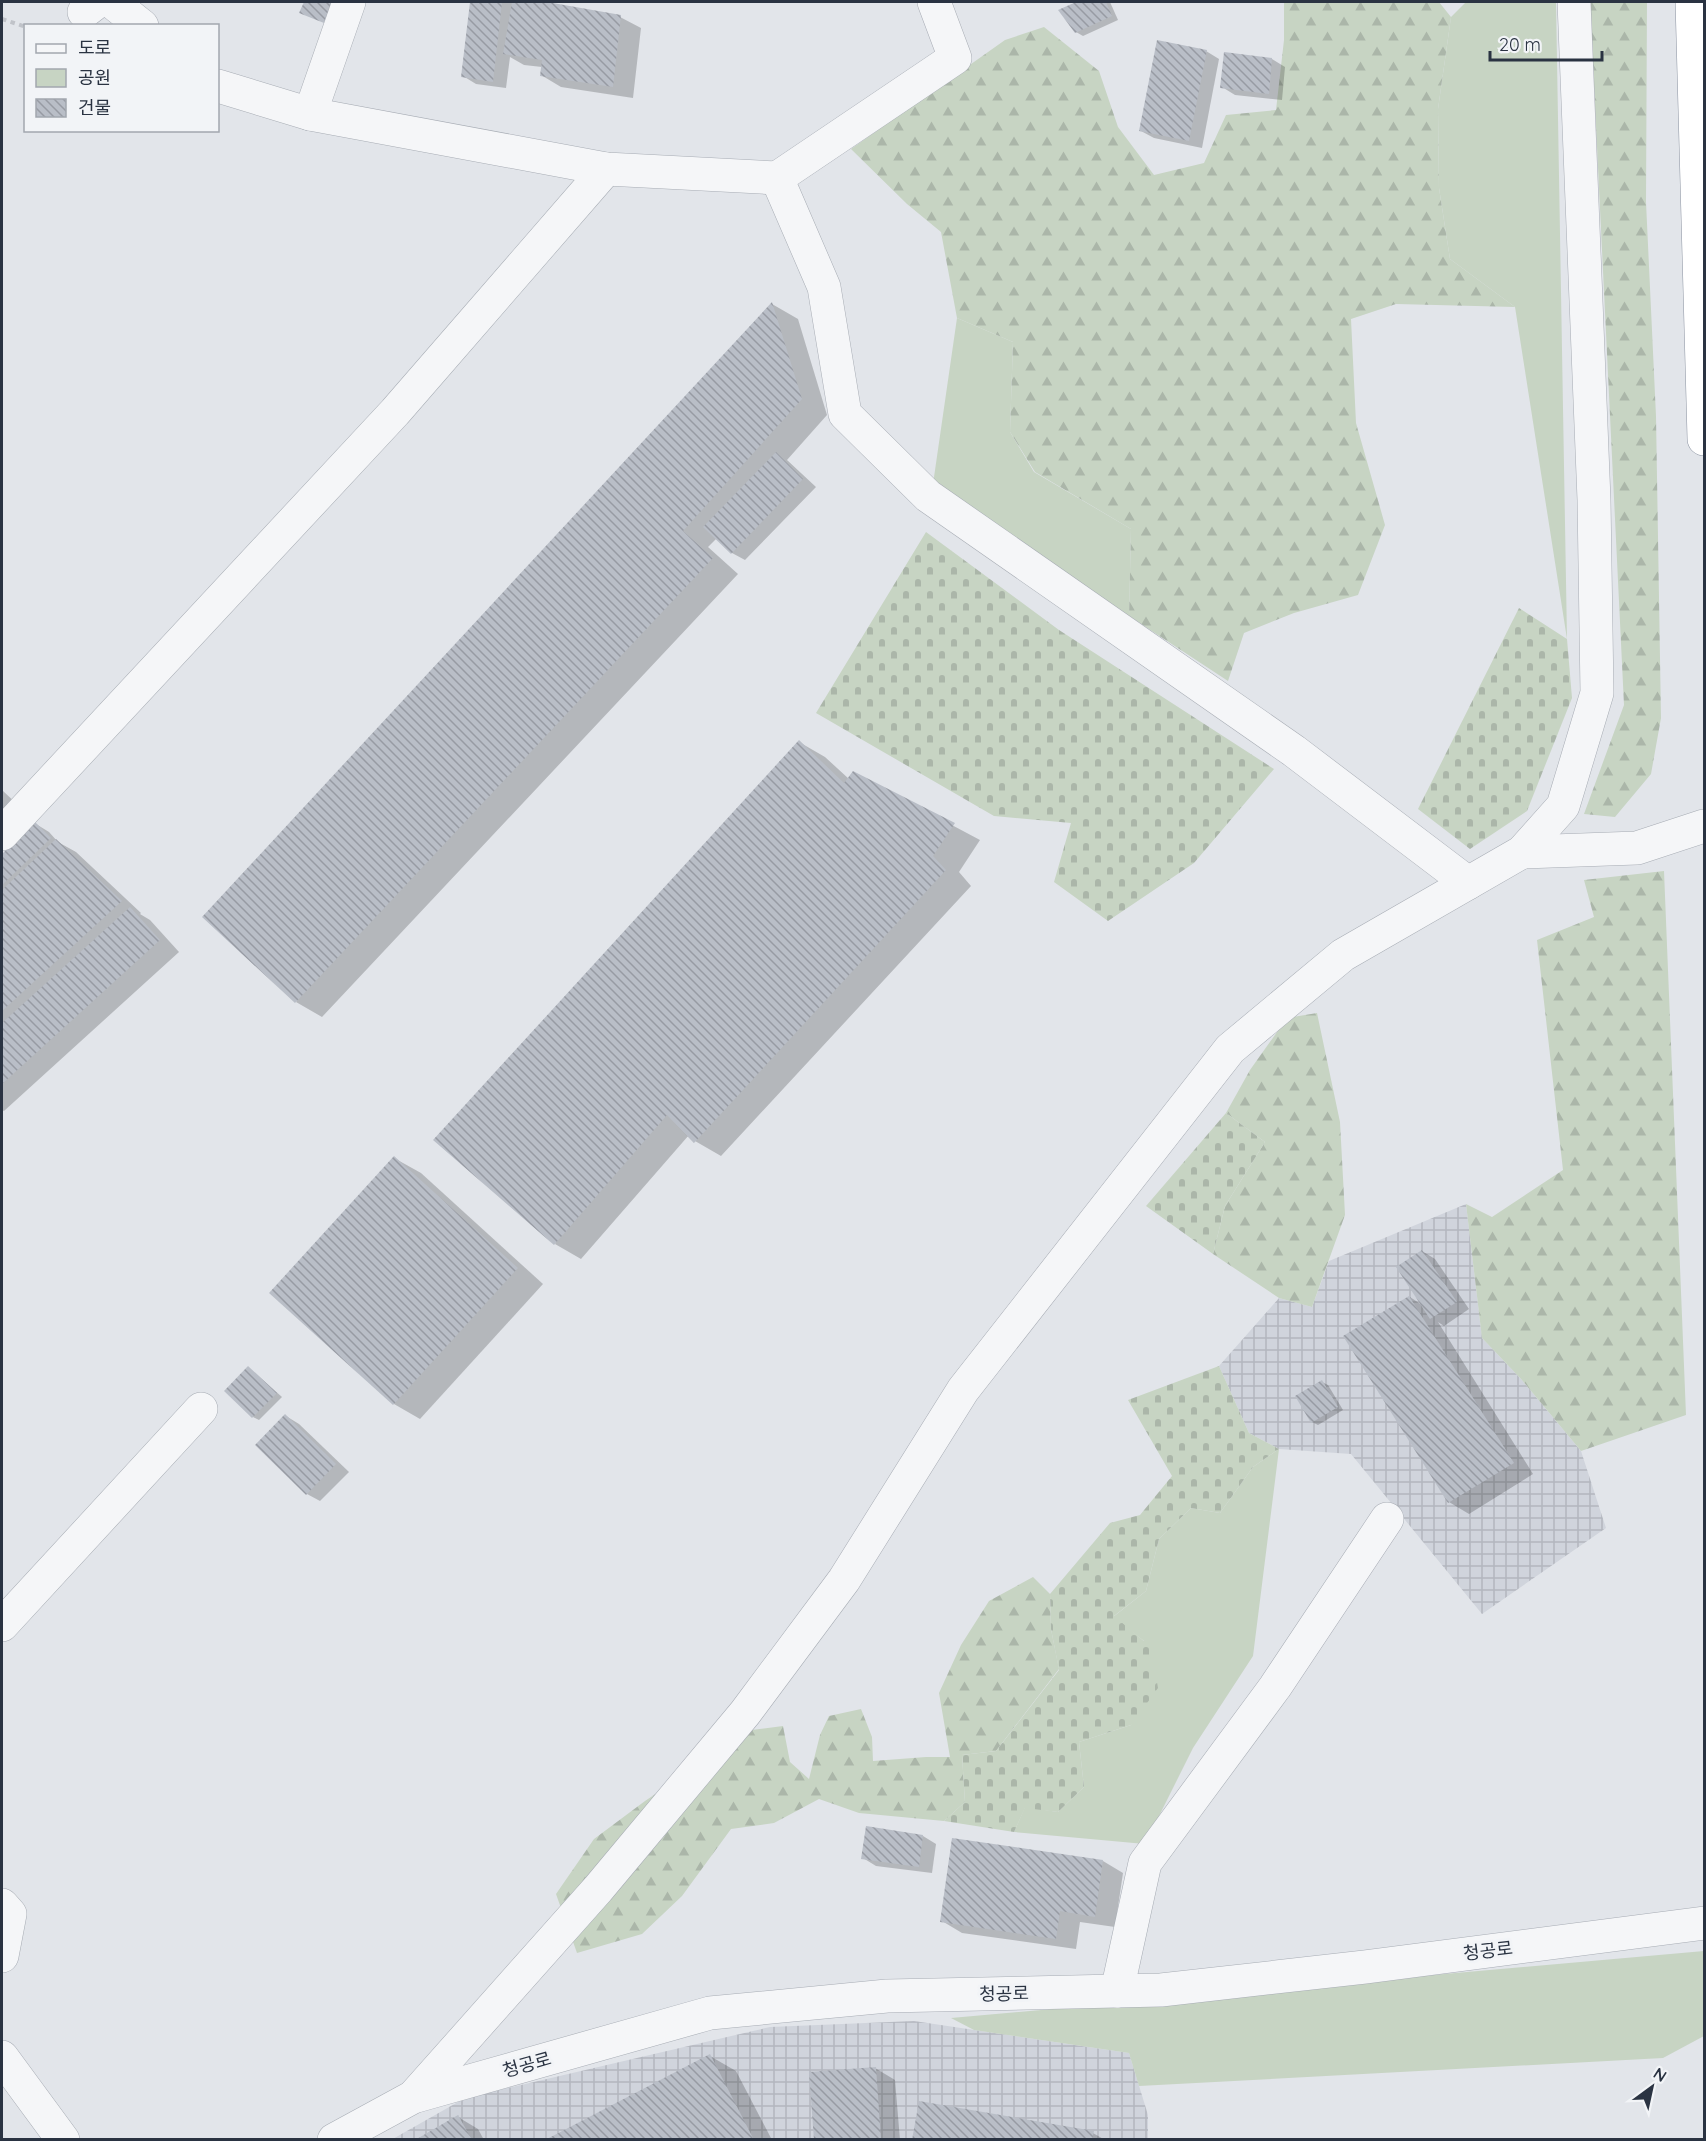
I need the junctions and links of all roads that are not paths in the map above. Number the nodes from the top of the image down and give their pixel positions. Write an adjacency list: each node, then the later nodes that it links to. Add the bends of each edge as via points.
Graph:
1 (349, 2): 8 (street)
2 (934, 2): 10 (street, via 956,58)
3 (1574, 2): 14 (street, via 1594,500 1597,693 1563,806)
4 (1692, 2): 11 (highway)
5 (98, 5): 6 (street)
6 (138, 24)
7 (219, 86): 8 (street)
8 (310, 114): 9 (street)
9 (606, 169): 10 (street); 13 (street, via 395,412)
10 (777, 178): 15 (street, via 825,287 845,414 928,496 1294,751)
11 (1704, 439)
12 (1704, 826): 14 (street, via 1637,848)
13 (2, 834)
14 (1522, 852): 15 (street)
15 (1468, 883): 24 (street, via 1343,956 1230,1049 963,1390 844,1580 745,1713 598,1889)
16 (201, 1409): 18 (street)
17 (1387, 1519): 22 (street, via 1275,1687 1145,1863)
18 (2, 1625)
19 (2, 1905): 21 (street, via 10,1914)
20 (1699, 1924): 22 (street, 청공로, via 1365,1967 1161,1990)
21 (2, 1956)
22 (1118, 1991): 24 (street, 청공로, via 887,1996 710,2013)
23 (2, 2057): 25 (street)
24 (413, 2097): 26 (street, 청공로)
25 (63, 2139)
26 (334, 2139)

